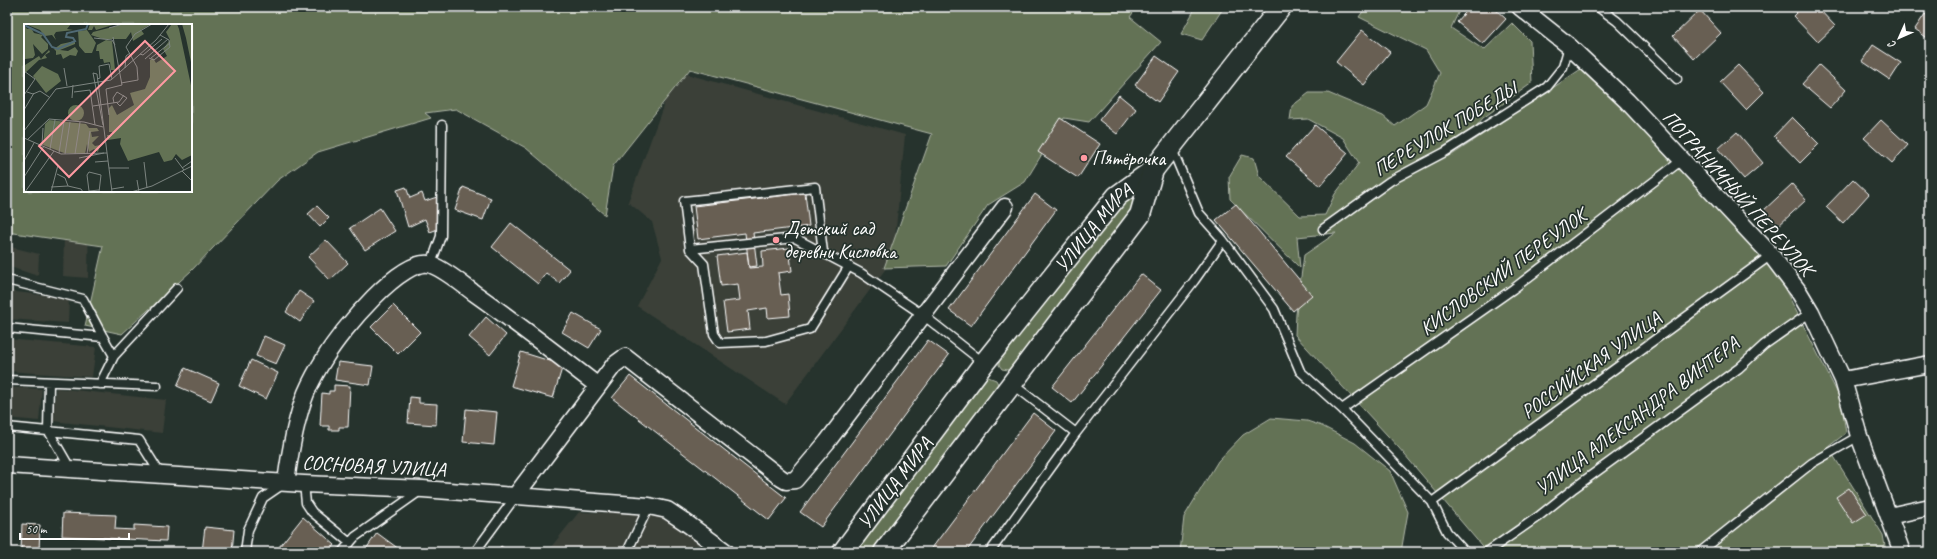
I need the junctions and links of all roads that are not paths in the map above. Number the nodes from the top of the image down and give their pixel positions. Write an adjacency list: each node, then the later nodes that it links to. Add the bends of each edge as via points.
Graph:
1 (1281, 7): 7 (street)
2 (1520, 7): 4 (street, ПОГРАНИЧНЫЙ ПЕРЕУЛОК)
3 (1598, 7): 5 (lane, via 1617,21)
4 (1569, 46): 8 (street, ПОГРАНИЧНЫЙ ПЕРЕУЛОК, via 1627,101); 11 (lane, ПЕРЕУЛОК ПОБЕДЫ, via 1563,67 1547,87 1445,152 1390,181)
5 (1677, 79)
6 (442, 126): 16 (lane, via 441,236)
7 (1171, 148): 9 (street); 12 (lane, via 1199,212)
8 (1682, 160): 15 (street, ПОГРАНИЧНЫЙ ПЕРЕУЛОК); 34 (lane, КИСЛОВСКИЙ ПЕРЕУЛОК, via 1513,289)
9 (1154, 170): 25 (street, УЛИЦА МИРА, via 1117,196); 31 (street, УЛИЦА МИРА, via 1140,215)
10 (1005, 206): 21 (street)
11 (1323, 229)
12 (1223, 240): 34 (lane, via 1274,309 1300,371); 37 (lane)
13 (690, 248): 14 (lane, via 795,238); 14 (lane, via 684,201 815,187); 17 (lane, via 704,264 714,334 720,342 766,341 810,329)
14 (823, 252): 17 (lane)
15 (1771, 255): 20 (street, ПОГРАНИЧНЫЙ ПЕРЕУЛОК); 46 (lane, РОССИЙСКАЯ УЛИЦА)
16 (431, 264): 33 (street, via 524,328); 42 (street, via 415,265 399,274 366,305 326,356 306,393 292,440)
17 (849, 266): 21 (lane)
18 (7, 280): 23 (lane, via 84,299)
19 (177, 288): 24 (lane)
20 (1811, 312): 28 (street, ПОГРАНИЧНЫЙ ПЕРЕУЛОК); 61 (lane, УЛИЦА АЛЕКСАНДРА ВИНТЕРА, via 1764,345 1739,368)
21 (923, 315): 25 (lane); 33 (street, via 827,442 799,476 790,481 781,478 625,357 614,365)
22 (7, 328): 23 (lane)
23 (103, 337): 24 (lane)
24 (114, 356): 30 (lane)
25 (984, 363): 31 (street); 57 (street, УЛИЦА МИРА)
26 (1930, 364): 28 (street)
27 (7, 380): 29 (lane)
28 (1843, 380): 38 (street, ПОГРАНИЧНЫЙ ПЕРЕУЛОК)
29 (49, 383): 30 (lane); 36 (lane)
30 (100, 384): 32 (lane)
31 (1011, 385): 37 (lane); 58 (street, УЛИЦА МИРА)
32 (157, 386)
33 (598, 386): 45 (street)
34 (1342, 409): 46 (lane)
35 (7, 427): 36 (lane)
36 (48, 430): 40 (lane); 41 (lane, via 139,440)
37 (1076, 434): 59 (lane)
38 (1859, 436): 49 (street, ПОГРАНИЧНЫЙ ПЕРЕУЛОК); 62 (lane, via 1812,463)
39 (7, 465): 40 (street, СОСНОВАЯ УЛИЦА)
40 (70, 468): 41 (street, СОСНОВАЯ УЛИЦА)
41 (161, 476): 42 (street, СОСНОВАЯ УЛИЦА)
42 (286, 482): 43 (street, СОСНОВАЯ УЛИЦА); 52 (lane, via 263,498 248,530)
43 (304, 484): 44 (street, СОСНОВАЯ УЛИЦА); 50 (lane, via 306,503 312,512)
44 (423, 489): 45 (street, СОСНОВАЯ УЛИЦА); 50 (lane)
45 (516, 495): 47 (street, СОСНОВАЯ УЛИЦА); 54 (lane)
46 (1432, 502): 60 (lane, via 1447,532)
47 (649, 506): 55 (lane); 56 (street, СОСНОВАЯ УЛИЦА, via 667,510)
48 (1930, 507): 49 (street)
49 (1889, 516): 51 (street, ПОГРАНИЧНЫЙ ПЕРЕУЛОК)
50 (350, 543): 53 (lane)
51 (1900, 551)
52 (245, 552)
53 (342, 552)
54 (475, 552)
55 (627, 552)
56 (726, 552)
57 (843, 552)
58 (884, 552)
59 (990, 552)
60 (1465, 552)
61 (1487, 552)
62 (1700, 552)

